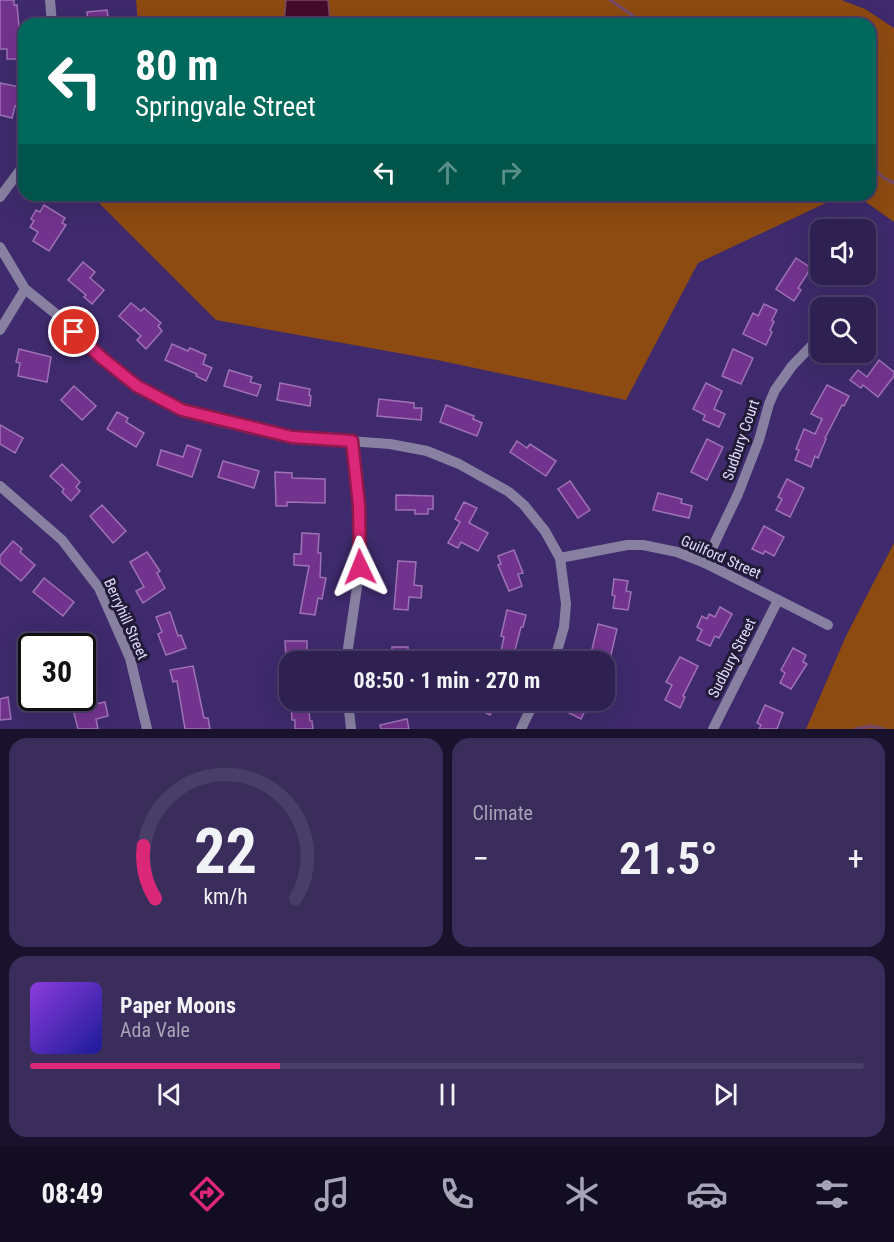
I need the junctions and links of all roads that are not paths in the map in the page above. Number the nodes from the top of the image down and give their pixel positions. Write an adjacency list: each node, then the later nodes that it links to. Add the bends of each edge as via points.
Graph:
1 (50, 0): 2 (street)
2 (52, 18)
3 (18, 173): 4 (street)
4 (0, 197)
5 (0, 247): 6 (street)
6 (25, 289): 7 (street); 9 (street, via 137,386 182,410 292,437)
7 (0, 330)
8 (810, 347): 12 (street, Sudbury Court, via 775,390 738,494)
9 (352, 441): 11 (street, via 428,451 490,480 524,505 546,531); 15 (street, via 360,567)
10 (0, 486): 19 (street, Berryhill Street, via 62,540 99,588 130,658)
11 (560, 558): 12 (street, Guilford Street, via 610,547 643,545); 16 (street, via 566,604)
12 (705, 562): 13 (street, Guilford Street)
13 (778, 600): 14 (street, Guilford Street); 22 (street, Sudbury Street)
14 (828, 624)
15 (348, 651)
16 (557, 651)
17 (349, 711): 20 (street)
18 (530, 711): 21 (street)
19 (147, 729)
20 (351, 729)
21 (521, 729)
22 (713, 729)

